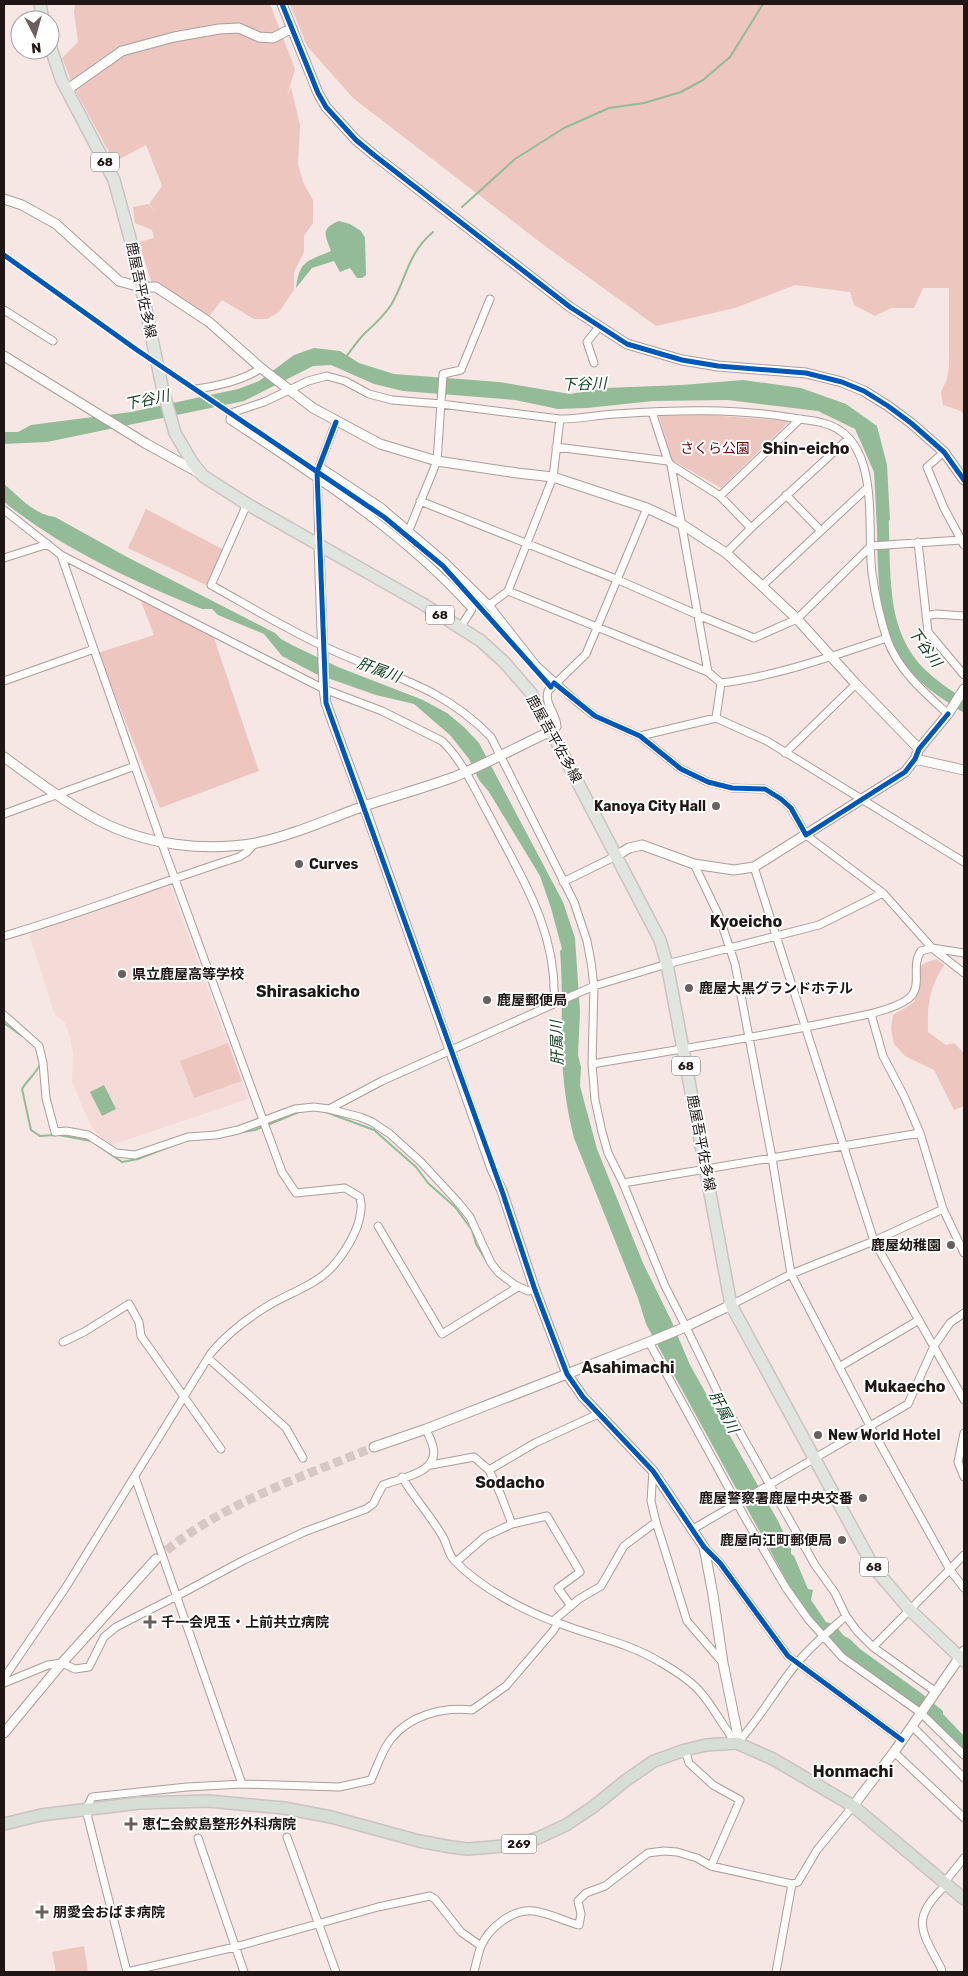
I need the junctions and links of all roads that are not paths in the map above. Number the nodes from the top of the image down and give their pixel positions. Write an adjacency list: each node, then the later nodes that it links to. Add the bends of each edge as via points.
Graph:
1 (282, 4): 2 (street)
2 (292, 28): 4 (street, via 273,38 259,37 239,28 219,29 122,50); 9 (street, via 318,94 356,140)
3 (55, 60): 4 (main road, 鹿屋吾平佐多線 / 68)
4 (68, 89): 6 (main road, 鹿屋吾平佐多線 / 68, via 114,180)
5 (4, 199): 6 (street, via 22,204 56,224 119,281)
6 (140, 287): 13 (street, via 156,287 209,322); 27 (main road, 鹿屋吾平佐多線 / 68, via 175,433)
7 (490, 299): 16 (street, via 461,370 443,374)
8 (4, 310): 10 (street)
9 (600, 327): 12 (street, via 587,342); 23 (street, via 627,344 682,360 806,373 842,382 888,406)
10 (53, 341)
11 (4, 356): 27 (street)
12 (594, 363)
13 (261, 368): 14 (street, via 253,374); 15 (street)
14 (196, 389)
15 (288, 391): 16 (street, via 327,376 392,400); 20 (street); 29 (street, via 231,414 230,420)
16 (441, 404): 18 (street); 24 (street)
17 (652, 412): 18 (street); 19 (street, via 716,410); 25 (street)
18 (560, 419): 22 (street)
19 (800, 419): 21 (street, via 830,425); 33 (street)
20 (336, 422): 24 (street, via 380,444); 26 (street)
21 (849, 438): 31 (street, via 858,450); 32 (street)
22 (556, 447): 25 (street); 28 (street)
23 (944, 452): 30 (street); 43 (street, via 927,467)
24 (437, 461): 28 (street); 34 (street)
25 (670, 463): 33 (street); 38 (street)
26 (319, 466): 29 (street); 40 (street)
27 (203, 476): 35 (main road, 鹿屋吾平佐多線 / 68)
28 (553, 477): 36 (street); 45 (street)
29 (317, 478): 46 (street); 59 (street, via 385,527 445,579 472,609)
30 (964, 480)
31 (867, 488): 41 (street); 47 (street)
32 (786, 495): 39 (street); 41 (street)
33 (720, 496): 39 (street)
34 (420, 501): 40 (street); 45 (street)
35 (247, 504): 46 (main road, 鹿屋吾平佐多線 / 68); 62 (street, via 211,585)
36 (647, 508): 38 (street); 51 (street)
37 (4, 510): 44 (street)
38 (683, 525): 48 (street); 55 (street)
39 (751, 528): 48 (street)
40 (409, 530): 54 (street)
41 (821, 531): 52 (street)
42 (918, 542): 43 (street); 47 (street); 56 (street)
43 (962, 542)
44 (48, 544): 49 (street); 50 (street)
45 (525, 544): 51 (street); 53 (street)
46 (319, 545): 59 (main road, 鹿屋吾平佐多線 / 68); 62 (street)
47 (871, 546): 58 (street); 61 (street, via 872,572)
48 (726, 553): 52 (street)
49 (61, 555): 63 (street); 71 (street)
50 (4, 558)
51 (616, 579): 55 (street); 60 (street)
52 (762, 586): 58 (street)
53 (508, 590): 54 (street); 60 (street)
54 (488, 605): 68 (street)
55 (698, 615): 58 (street, via 754,638); 65 (street)
56 (926, 616): 57 (street); 66 (street, via 928,632)
57 (964, 616)
58 (797, 619): 64 (street)
59 (460, 628): 75 (main road, 鹿屋吾平佐多線 / 68, via 506,663 530,693)
60 (598, 628): 65 (street); 68 (street, via 586,654)
61 (887, 638): 64 (street); 73 (street, via 917,686)
62 (323, 646): 71 (street); 79 (street, via 397,675 454,705 491,737)
63 (94, 649): 67 (street); 82 (street)
64 (832, 657): 69 (street, via 750,679); 70 (street)
65 (708, 672): 69 (street)
66 (964, 675)
67 (4, 681)
68 (554, 683): 75 (street, via 546,697 557,727); 76 (street, via 594,716)
69 (721, 683): 74 (street)
70 (856, 684): 77 (street); 78 (street)
71 (324, 686): 84 (street, via 429,733 450,748); 87 (street, via 326,703)
72 (963, 691): 73 (street)
73 (951, 711): 77 (street)
74 (716, 718): 76 (street); 78 (street)
75 (549, 732): 79 (street); 93 (main road, 鹿屋吾平佐多線 / 68)
76 (640, 736): 89 (street, via 681,769 708,782 732,788 765,790 781,799 791,808)
77 (919, 749): 81 (street)
78 (785, 753): 86 (street)
79 (500, 756): 84 (street); 99 (street)
80 (4, 757): 85 (street)
81 (915, 759): 83 (street); 86 (street, via 895,780)
82 (135, 766): 85 (street); 90 (street)
83 (964, 770)
84 (465, 772): 87 (street); 109 (street, via 543,924 554,970)
85 (56, 795): 88 (street); 90 (street, via 100,820)
86 (863, 798): 89 (street); 95 (street)
87 (364, 806): 91 (street, via 299,831); 115 (street)
88 (4, 814)
89 (806, 835): 97 (street); 100 (street)
90 (161, 841): 92 (street, via 190,846); 98 (street)
91 (255, 843): 92 (street); 94 (street, via 247,852)
92 (223, 846): 94 (street)
93 (616, 856): 96 (street, via 642,844); 99 (street); 106 (main road, 鹿屋吾平佐多線 / 68, via 660,940)
94 (225, 861): 98 (street)
95 (964, 862)
96 (694, 864): 97 (street, via 734,870); 103 (street)
97 (754, 867): 101 (street)
98 (175, 878): 102 (street, via 65,918); 118 (street)
99 (564, 882): 108 (street, via 587,941)
100 (883, 893): 101 (street, via 819,925); 104 (street)
101 (776, 935): 103 (street); 112 (street)
102 (4, 936)
103 (730, 948): 106 (street); 113 (street)
104 (932, 948): 105 (street); 107 (street); 111 (street, via 918,954 917,982 908,999)
105 (964, 953)
106 (667, 964): 108 (street); 114 (main road, 鹿屋吾平佐多線 / 68)
107 (964, 973)
108 (592, 987): 109 (street); 116 (street)
109 (557, 1003): 115 (street)
110 (4, 1014): 118 (street, via 39,1046 46,1098 55,1132 88,1135 116,1153 135,1156 188,1137 216,1135)
111 (871, 1014): 112 (street); 119 (street, via 883,1056)
112 (807, 1027): 113 (street); 120 (street)
113 (748, 1037): 114 (street); 121 (street)
114 (683, 1048): 116 (street); 122 (main road, 鹿屋吾平佐多線 / 68)
115 (450, 1049): 117 (street); 130 (street)
116 (592, 1064): 123 (street, via 602,1132)
117 (329, 1108): 118 (street, via 295,1109); 129 (street, via 372,1122 422,1162 470,1217 491,1263)
118 (263, 1121): 138 (street, via 282,1172 296,1193 345,1188 360,1197 360,1218 348,1245 327,1273 270,1305 223,1338)
119 (920, 1133): 120 (street); 124 (street)
120 (845, 1146): 121 (street); 126 (street)
121 (772, 1158): 122 (street); 128 (street)
122 (706, 1168): 123 (street); 131 (main road, 鹿屋吾平佐多線 / 68)
123 (623, 1183): 134 (street)
124 (943, 1209): 126 (street); 127 (street)
125 (378, 1226): 129 (street, via 442,1334)
126 (874, 1241): 128 (street); 133 (street)
127 (964, 1253)
128 (791, 1274): 131 (street); 139 (street)
129 (518, 1287): 130 (street)
130 (535, 1290): 140 (street)
131 (731, 1305): 134 (street); 149 (main road, 鹿屋吾平佐多線 / 68)
132 (964, 1313): 137 (street, via 950,1323)
133 (919, 1320): 137 (street); 139 (street)
134 (685, 1328): 135 (street); 157 (street)
135 (652, 1341): 140 (street); 158 (street)
136 (63, 1342): 141 (street, via 129,1304 139,1322 141,1336)
137 (934, 1346): 142 (street); 144 (street, via 908,1404)
138 (208, 1358): 141 (street); 150 (street, via 286,1428)
139 (839, 1367): 144 (street)
140 (567, 1374): 143 (street); 145 (street)
141 (184, 1397): 148 (street); 154 (street)
142 (964, 1400)
143 (598, 1414): 152 (street, via 535,1443); 153 (street)
144 (870, 1426): 149 (street); 166 (street)
145 (426, 1430): 147 (street); 151 (street, via 434,1449)
146 (964, 1432): 156 (street, via 958,1462)
147 (374, 1448)
148 (221, 1449)
149 (815, 1457): 157 (street); 170 (main road, 鹿屋吾平佐多線 / 68, via 874,1568)
150 (303, 1458)
151 (431, 1464): 152 (street, via 474,1457); 155 (street, via 425,1470)
152 (489, 1470): 160 (street)
153 (653, 1471): 159 (street, via 651,1501); 161 (street)
154 (135, 1477): 168 (street); 179 (street)
155 (402, 1477): 165 (street, via 444,1537); 168 (street, via 383,1484 373,1504 366,1509 304,1532)
156 (964, 1477)
157 (767, 1484): 158 (street); 171 (street)
158 (738, 1502): 161 (street); 173 (street, via 786,1588)
159 (656, 1522): 169 (street, via 624,1546 601,1586); 176 (street, via 687,1621)
160 (512, 1524): 165 (street, via 486,1536); 169 (street, via 547,1516 580,1572 558,1588)
161 (693, 1529): 162 (street)
162 (704, 1547): 176 (street); 177 (street, via 720,1563 788,1656)
163 (964, 1555): 166 (street)
164 (156, 1559): 178 (street)
165 (456, 1562): 172 (street, via 489,1588)
166 (950, 1570): 167 (street); 170 (street)
167 (964, 1588)
168 (177, 1596): 178 (street, via 116,1627 104,1637 89,1667 75,1669); 191 (street)
169 (571, 1606): 172 (street)
170 (910, 1610): 174 (street); 175 (main road, 鹿屋吾平佐多線 / 68)
171 (846, 1616): 173 (street); 174 (street)
172 (555, 1622): 186 (street, via 633,1647 661,1662 702,1693); 191 (street, via 553,1631 506,1686 472,1710 456,1708 438,1712 403,1726 390,1740 371,1780 339,1787)
173 (824, 1635): 177 (street); 182 (street, via 842,1657)
174 (873, 1647): 181 (street)
175 (963, 1656): 181 (street)
176 (723, 1663): 186 (street)
177 (797, 1663): 185 (street); 186 (street)
178 (62, 1664): 180 (street, via 48,1665); 184 (street)
179 (4, 1678)
180 (4, 1683)
181 (936, 1692): 182 (street)
182 (922, 1713): 183 (street); 189 (street)
183 (912, 1726): 185 (street); 190 (street)
184 (4, 1733)
185 (902, 1740): 188 (street)
186 (737, 1743): 187 (highway, 269); 192 (highway, 269, via 773,1759)
187 (685, 1750): 193 (highway, 269, via 654,1761 566,1825 515,1845 487,1848 451,1848 331,1817 250,1803 183,1801); 199 (street, via 689,1763 713,1784 740,1800)
188 (894, 1752): 192 (street); 194 (street)
189 (964, 1755)
190 (964, 1778)
191 (242, 1784): 193 (street, via 92,1798)
192 (853, 1806): 200 (street, via 817,1850 798,1882); 201 (highway, 269)
193 (86, 1810): 195 (highway, 269, via 41,1815); 206 (street)
194 (964, 1818)
195 (4, 1824)
196 (288, 1837): 203 (street)
197 (198, 1838): 205 (street)
198 (964, 1858): 201 (street)
199 (711, 1866): 200 (street); 204 (street, via 677,1852 648,1853 605,1886 586,1893 578,1901 579,1925 524,1911 504,1920)
200 (792, 1884): 210 (street)
201 (945, 1884): 202 (highway, 269); 211 (street, via 922,1918 924,1938)
202 (964, 1899)
203 (318, 1924): 204 (street, via 430,1896 461,1932); 205 (street); 208 (street)
204 (481, 1946): 209 (street)
205 (235, 1947): 206 (street); 207 (street)
206 (127, 1972)
207 (244, 1972)
208 (336, 1972)
209 (474, 1972)
210 (776, 1972)
211 (942, 1972)

